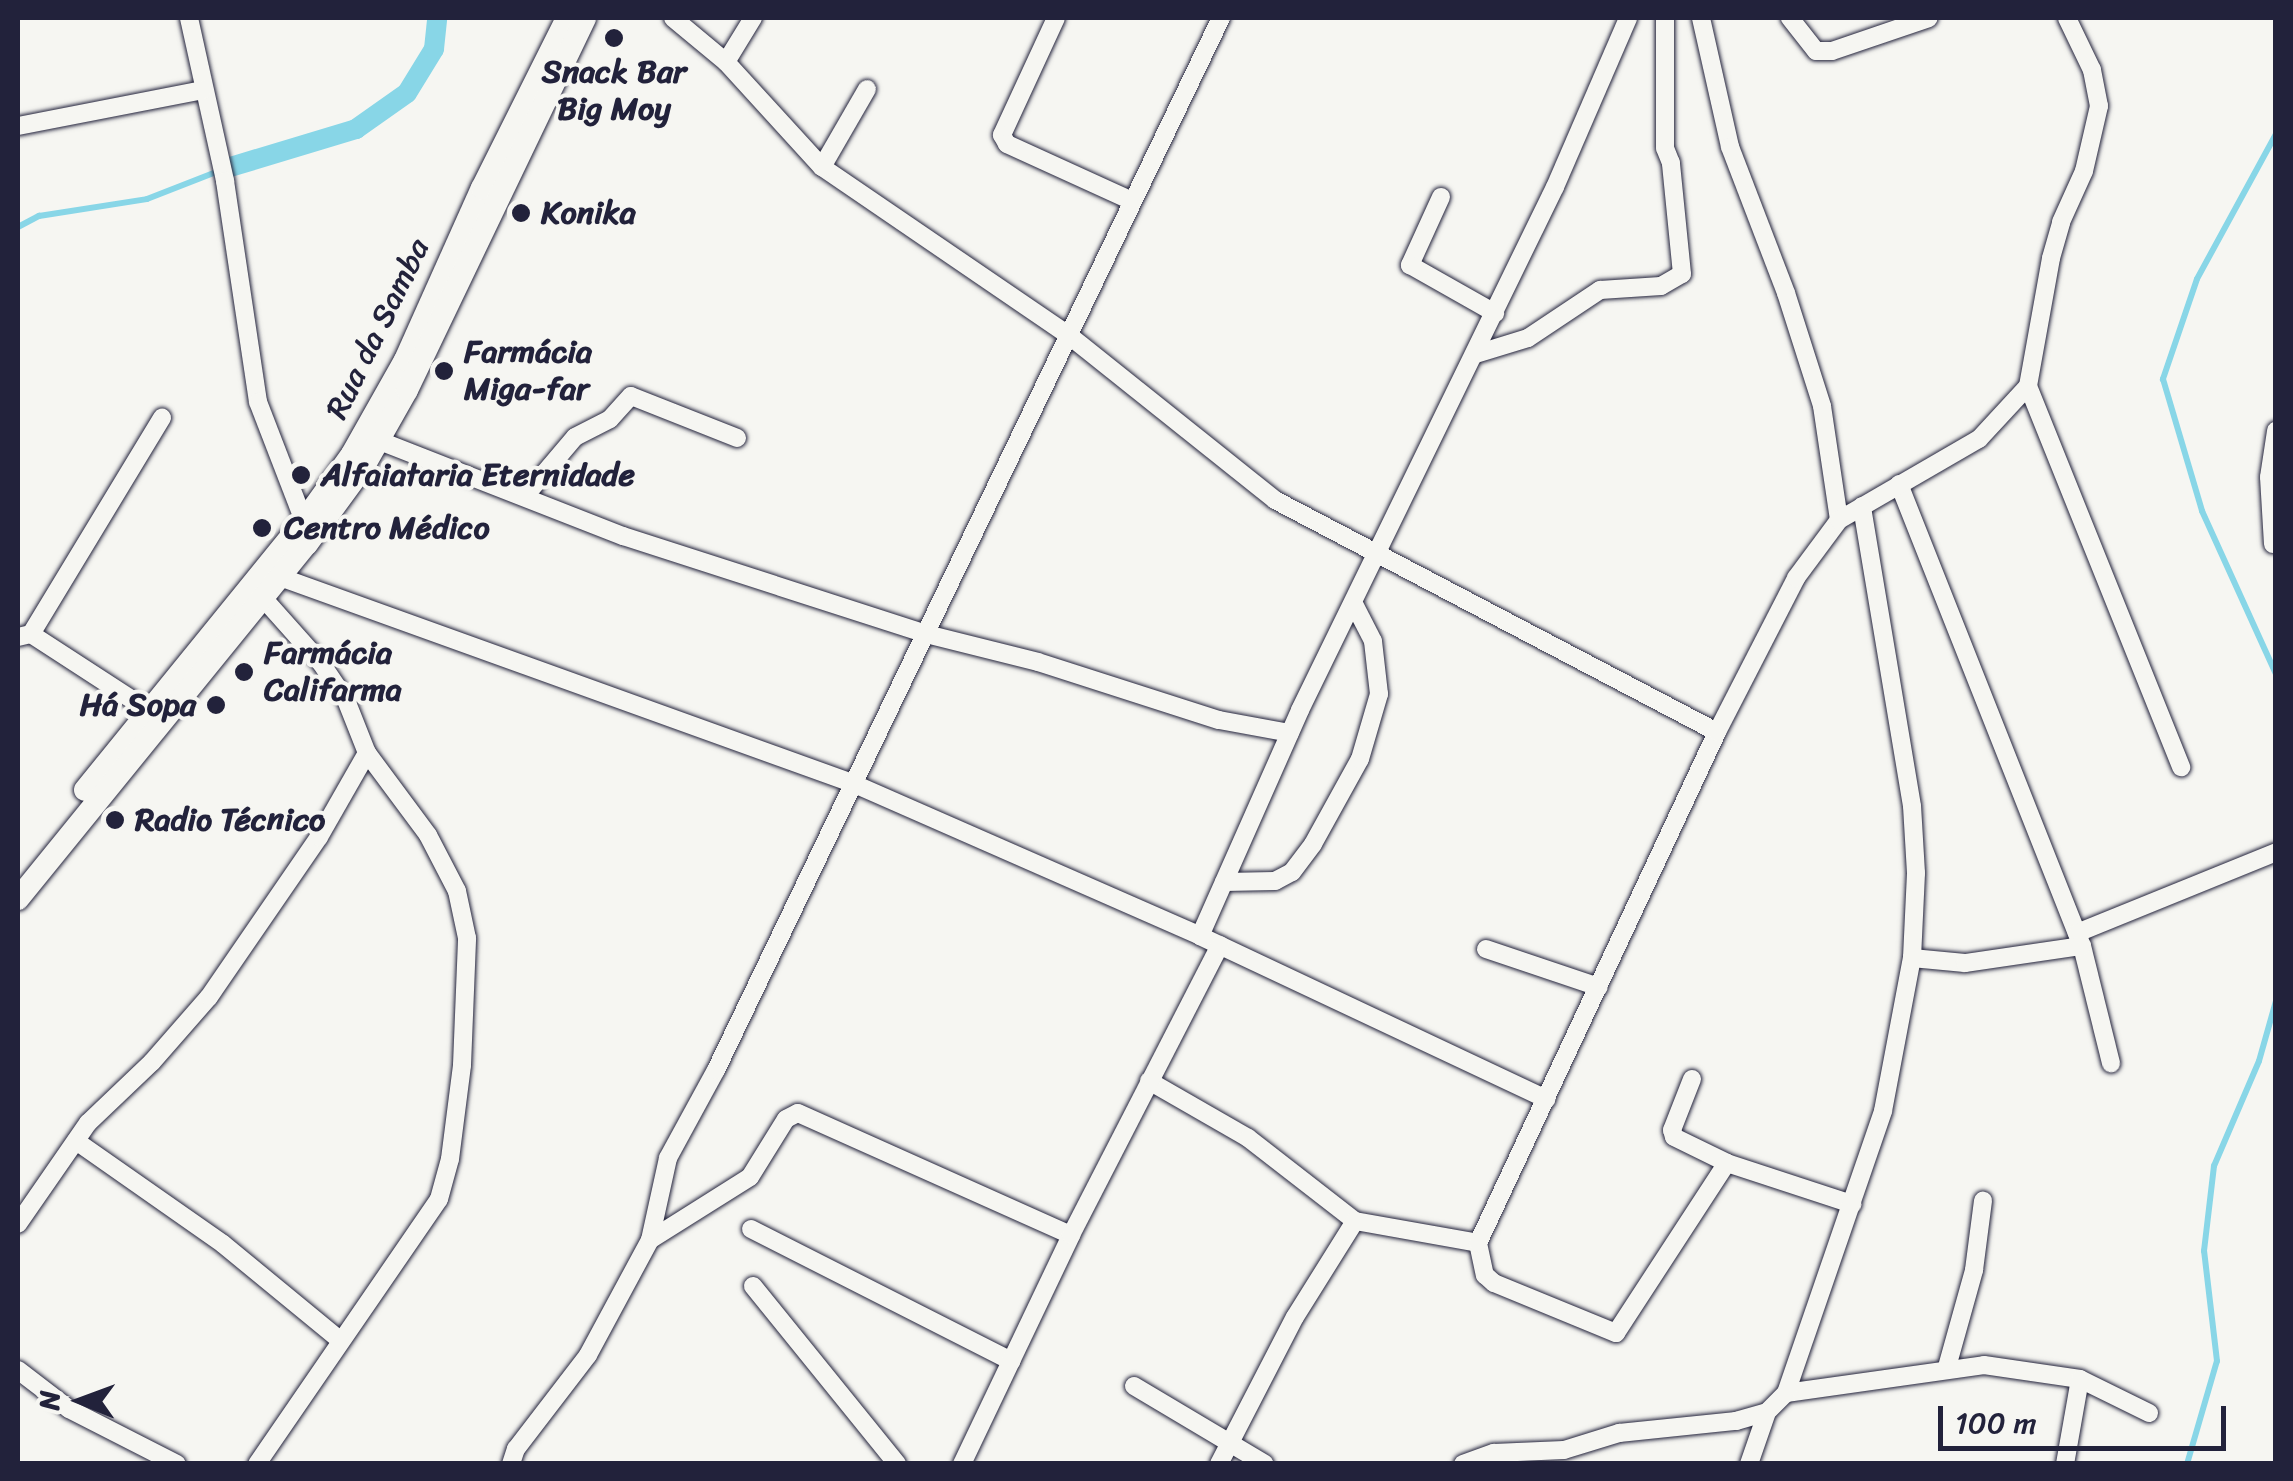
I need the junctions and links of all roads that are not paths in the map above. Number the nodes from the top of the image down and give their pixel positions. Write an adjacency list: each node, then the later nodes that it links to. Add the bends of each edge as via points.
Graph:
1 (189, 18): 16 (street)
2 (567, 18): 33 (main road, Rua da Samba, via 404,360 352,454)
3 (585, 18): 28 (main road, Rua da Samba)
4 (673, 18): 14 (street)
5 (753, 18): 14 (street)
6 (1056, 18): 20 (street, via 1002,136)
7 (1221, 18): 20 (street)
8 (1628, 18): 21 (street)
9 (1665, 18): 23 (street, via 1665,148 1682,274 1661,286 1600,290 1528,338)
10 (1702, 18): 32 (street, via 1730,147 1822,406)
11 (1790, 18): 12 (street, via 1816,51 1832,51)
12 (1929, 18)
13 (2067, 18): 24 (street, via 2092,70 2099,106 2084,171 2060,222)
14 (726, 62): 18 (street)
15 (867, 89): 18 (street)
16 (204, 90): 17 (street); 33 (street, via 258,402)
17 (18, 126)
18 (822, 167): 22 (street)
19 (1441, 198): 21 (street, via 1410,265)
20 (1130, 200): 22 (street)
21 (1495, 313): 23 (street)
22 (1071, 336): 35 (street, via 1236,473); 39 (street)
23 (1476, 354): 35 (street)
24 (2028, 386): 29 (street, via 1979,439); 45 (street)
25 (162, 418): 40 (street)
26 (2276, 431): 34 (street, via 2269,478)
27 (737, 438): 30 (street, via 631,396 610,419 575,437)
28 (380, 441): 30 (street); 36 (main road, Rua da Samba)
29 (1899, 484): 31 (street); 52 (street)
30 (524, 496): 39 (street, via 623,536)
31 (1862, 506): 32 (street); 55 (street, via 1912,806)
32 (1839, 520): 42 (street, via 1796,578)
33 (304, 522): 41 (main road, Rua da Samba)
34 (2273, 544)
35 (1379, 554): 38 (street); 42 (street)
36 (280, 577): 37 (main road, Rua da Samba); 46 (street)
37 (262, 598): 44 (street, via 321,663 346,700); 50 (main road, Rua da Samba)
38 (1354, 604): 43 (street); 49 (street, via 1373,641 1378,694 1360,759 1292,872 1276,881)
39 (926, 634): 43 (street, via 1219,720); 46 (street)
40 (24, 635): 41 (street)
41 (148, 710): 48 (main road, Rua da Samba)
42 (1717, 732): 56 (street)
43 (1290, 734): 49 (street)
44 (367, 753): 61 (street, via 319,837 209,997); 72 (street, via 428,836 464,912 462,1065 439,1199)
45 (2181, 768)
46 (852, 783): 51 (street); 69 (street, via 668,1158)
47 (2276, 852): 52 (street)
48 (18, 876)
49 (1224, 882): 51 (street)
50 (18, 899)
51 (1200, 936): 53 (street)
52 (2079, 939): 55 (street, via 1965,962); 57 (street)
53 (1220, 946): 59 (street); 60 (street)
54 (1486, 950): 56 (street)
55 (1912, 958): 64 (street, via 1883,1110)
56 (1599, 987): 60 (street)
57 (2111, 1064)
58 (1692, 1079): 62 (street, via 1671,1134)
59 (1149, 1081): 65 (street, via 1248,1138); 68 (street)
60 (1547, 1099): 70 (street)
61 (76, 1141): 66 (street); 72 (street, via 223,1244)
62 (1727, 1163): 64 (street); 70 (street, via 1616,1333 1494,1283 1485,1275)
63 (1983, 1202): 74 (street, via 1974,1270)
64 (1852, 1204): 78 (street)
65 (1355, 1221): 70 (street); 81 (street)
66 (18, 1224)
67 (752, 1229): 73 (street)
68 (1071, 1235): 69 (street, via 798,1112 786,1119 750,1178); 73 (street)
69 (650, 1240): 84 (street, via 588,1355)
70 (1478, 1243)
71 (753, 1286): 85 (street)
72 (340, 1340): 83 (street)
73 (1011, 1360): 86 (street)
74 (1947, 1368): 76 (street, via 2021,1368); 78 (street)
75 (18, 1370): 82 (street, via 70,1408)
76 (2080, 1379): 80 (street); 91 (street)
77 (1134, 1386): 81 (street)
78 (1786, 1393): 79 (street)
79 (1767, 1412): 89 (street); 90 (street)
80 (2150, 1413)
81 (1230, 1439): 87 (street); 88 (street)
82 (176, 1464)
83 (257, 1464)
84 (511, 1464)
85 (897, 1464)
86 (962, 1464)
87 (1218, 1464)
88 (1265, 1464)
89 (1463, 1464)
90 (1749, 1464)
91 (2065, 1464)

